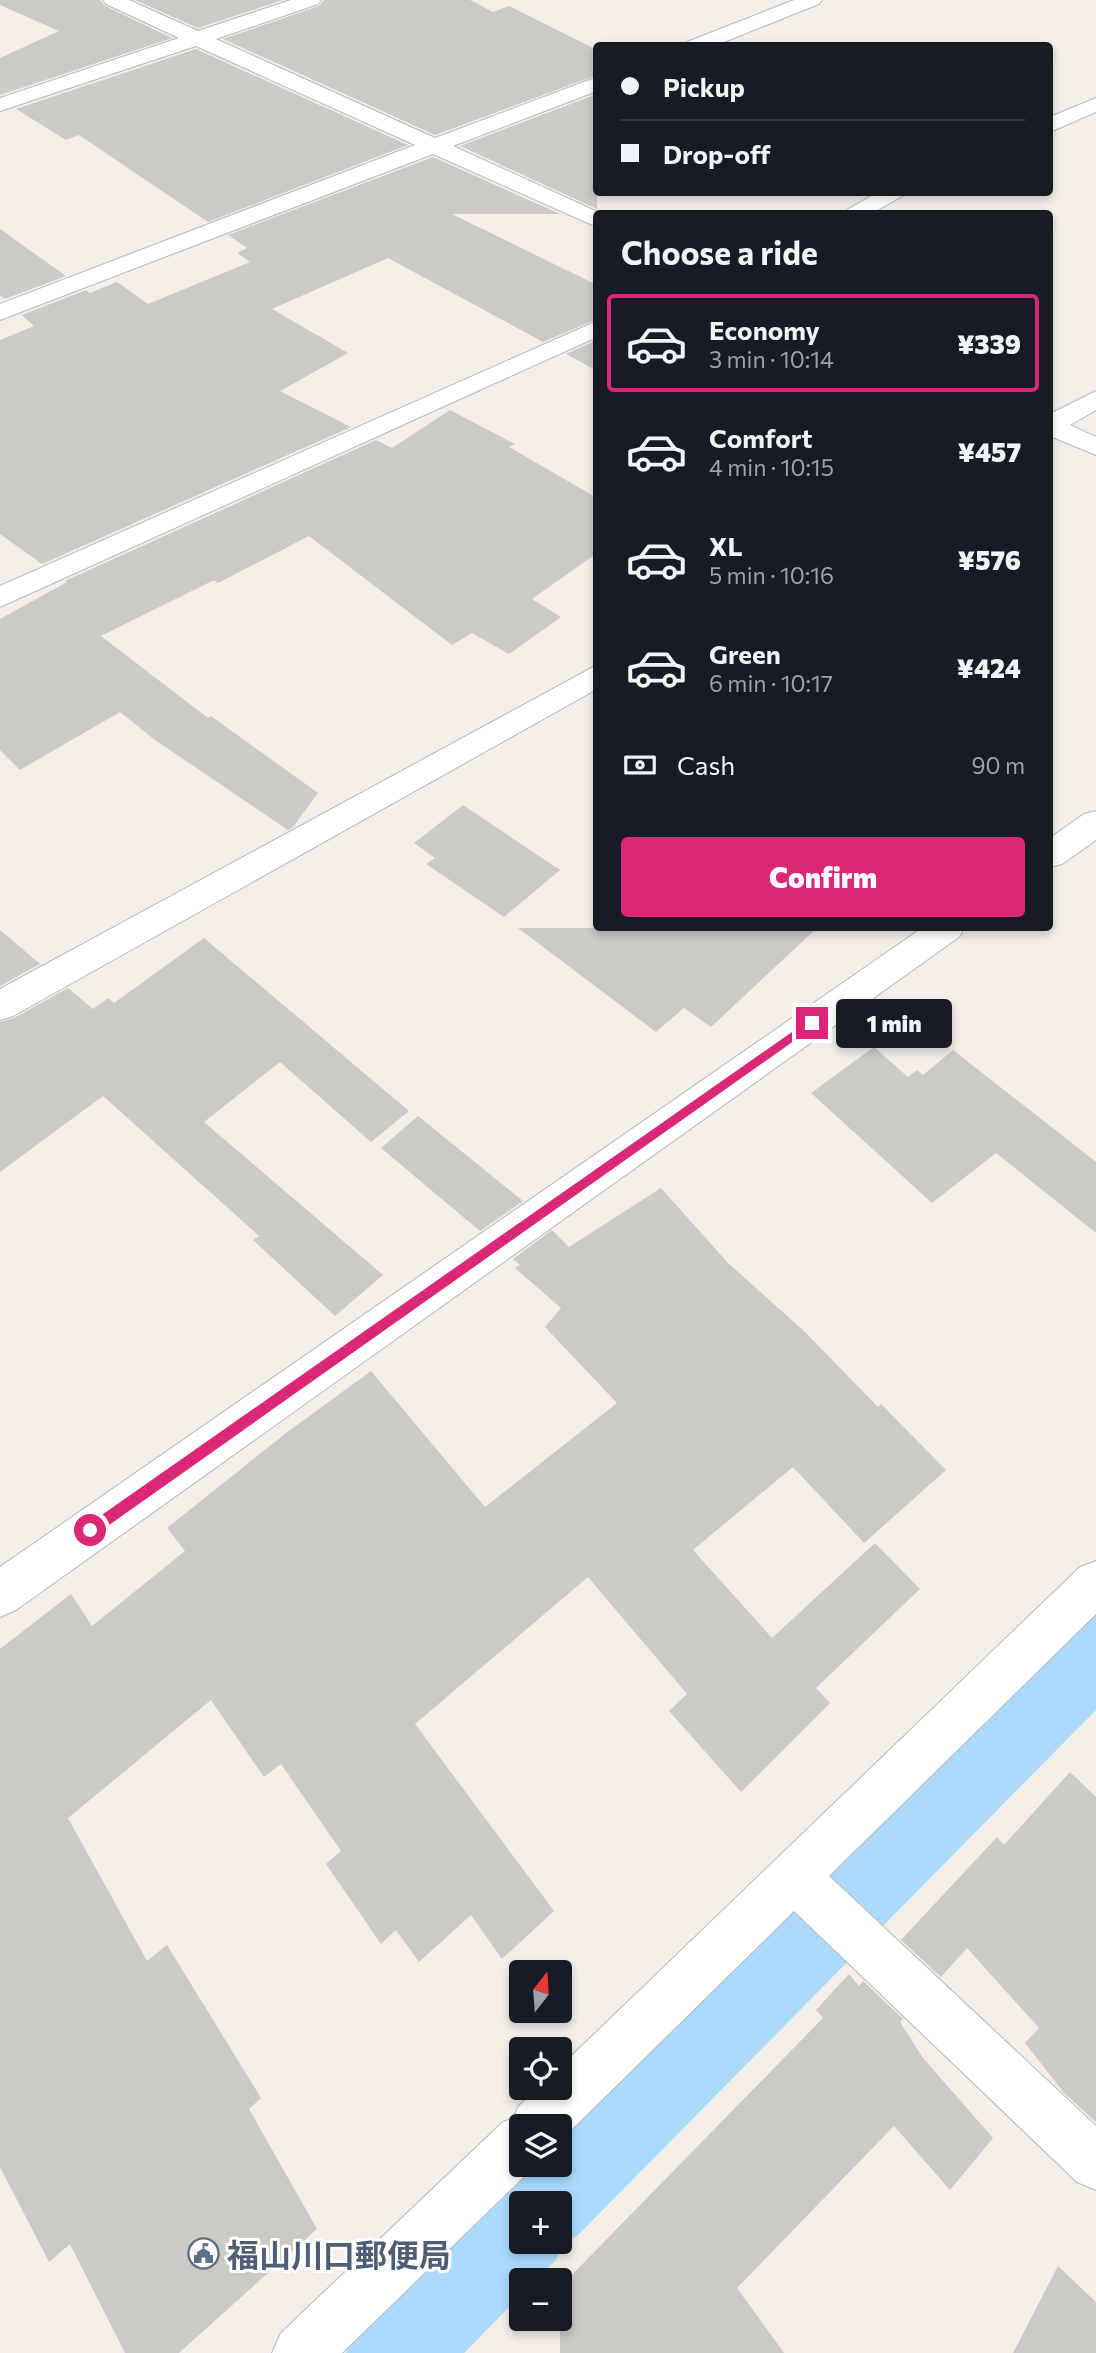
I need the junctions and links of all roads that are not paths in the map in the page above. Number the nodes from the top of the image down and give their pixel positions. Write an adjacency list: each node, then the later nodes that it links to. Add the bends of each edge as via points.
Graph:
1 (113, 0): 4 (street)
2 (311, 0): 4 (street)
3 (812, 0): 5 (street)
4 (198, 38): 8 (street); 10 (street)
5 (704, 42)
6 (593, 85): 10 (street)
7 (1096, 104): 9 (street)
8 (0, 105)
9 (1053, 124)
10 (435, 145): 13 (street); 14 (street)
11 (889, 196): 12 (street)
12 (860, 210)
13 (593, 218)
14 (0, 313)
15 (593, 330): 20 (street)
16 (1096, 399): 17 (street)
17 (1053, 423)
18 (1053, 426): 19 (street)
19 (1096, 447)
20 (0, 597)
21 (593, 677): 25 (street)
22 (1096, 823): 23 (street)
23 (1053, 853)
24 (943, 931): 27 (street)
25 (0, 1006)
26 (1096, 1583): 28 (street)
27 (0, 1594)
28 (795, 1878): 29 (street); 31 (street)
29 (549, 2114)
30 (509, 2153): 32 (street)
31 (1096, 2163)
32 (301, 2353)

